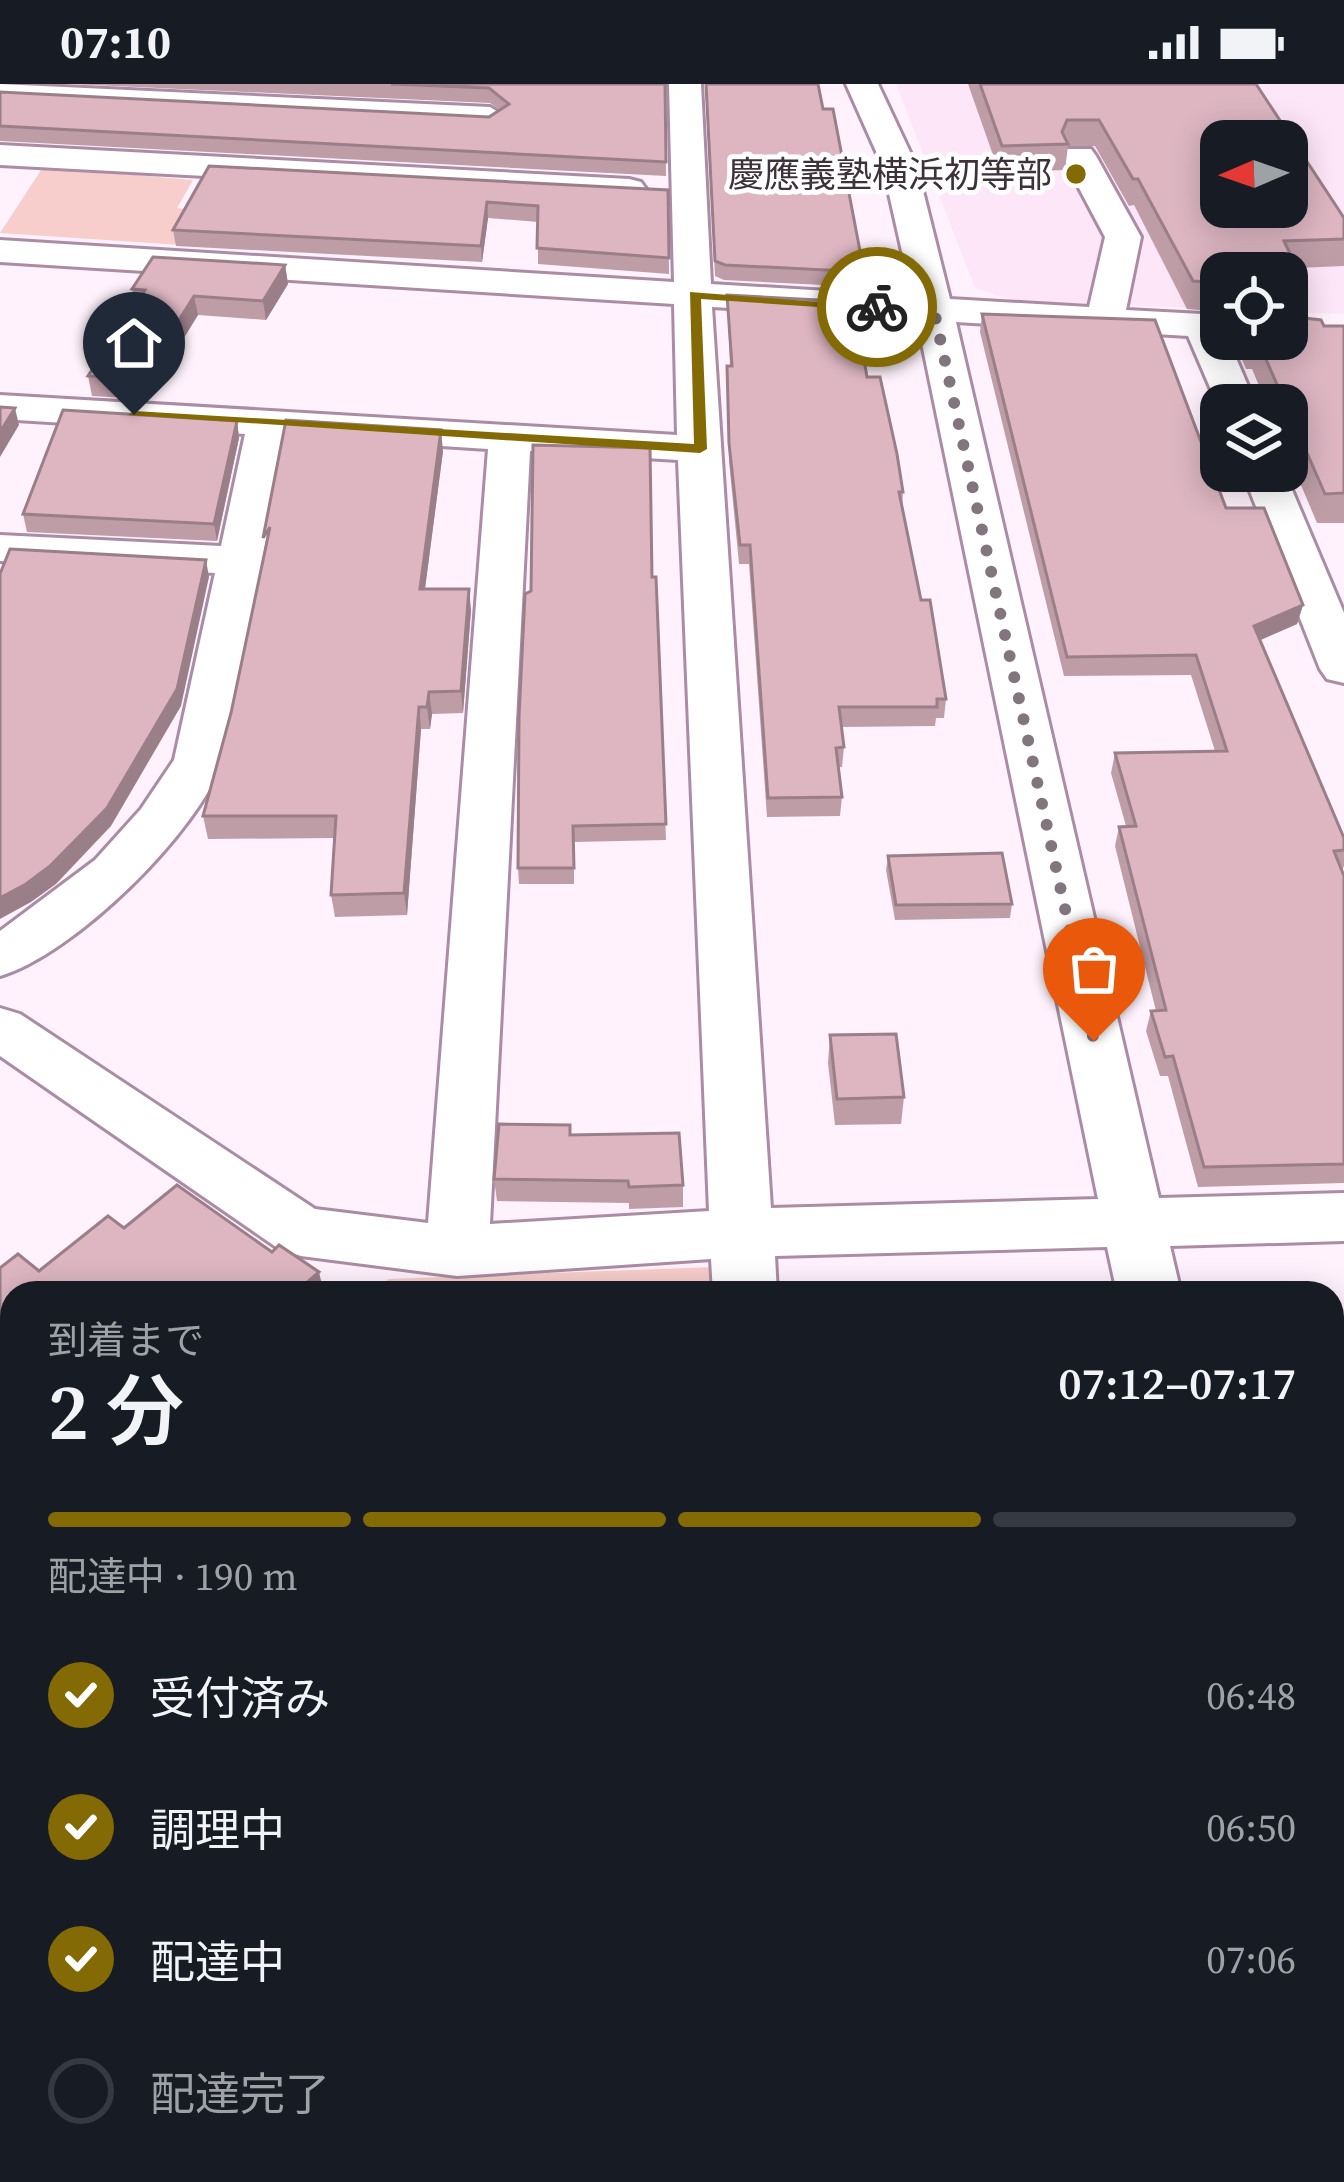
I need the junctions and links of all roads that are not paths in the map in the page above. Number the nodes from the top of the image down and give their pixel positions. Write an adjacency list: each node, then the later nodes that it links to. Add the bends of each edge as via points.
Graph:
1 (685, 84): 10 (street)
2 (862, 84): 13 (street, via 900,167)
3 (121, 90): 4 (street); 5 (street)
4 (0, 92)
5 (274, 95): 6 (street)
6 (494, 101): 9 (street)
7 (0, 155): 9 (street)
8 (1079, 156): 14 (street, via 1123,237)
9 (483, 180): 10 (street)
10 (687, 192): 12 (street)
11 (0, 250): 12 (street)
12 (694, 295): 13 (street); 19 (street)
13 (934, 311): 14 (street); 27 (street)
14 (1105, 320): 15 (street)
15 (1200, 325)
16 (0, 407): 17 (street)
17 (268, 423): 18 (street); 22 (street)
18 (510, 438): 19 (street); 28 (street)
19 (700, 449): 29 (street)
20 (1272, 492): 23 (street)
21 (0, 548): 22 (street)
22 (242, 561): 24 (street, via 200,760 174,807 66,917)
23 (1344, 670)
24 (0, 957)
25 (0, 1028): 28 (street, via 301,1232)
26 (1344, 1217): 27 (street)
27 (1133, 1219): 29 (street); 30 (street)
28 (457, 1251): 29 (street)
29 (744, 1263)
30 (1146, 1281)

